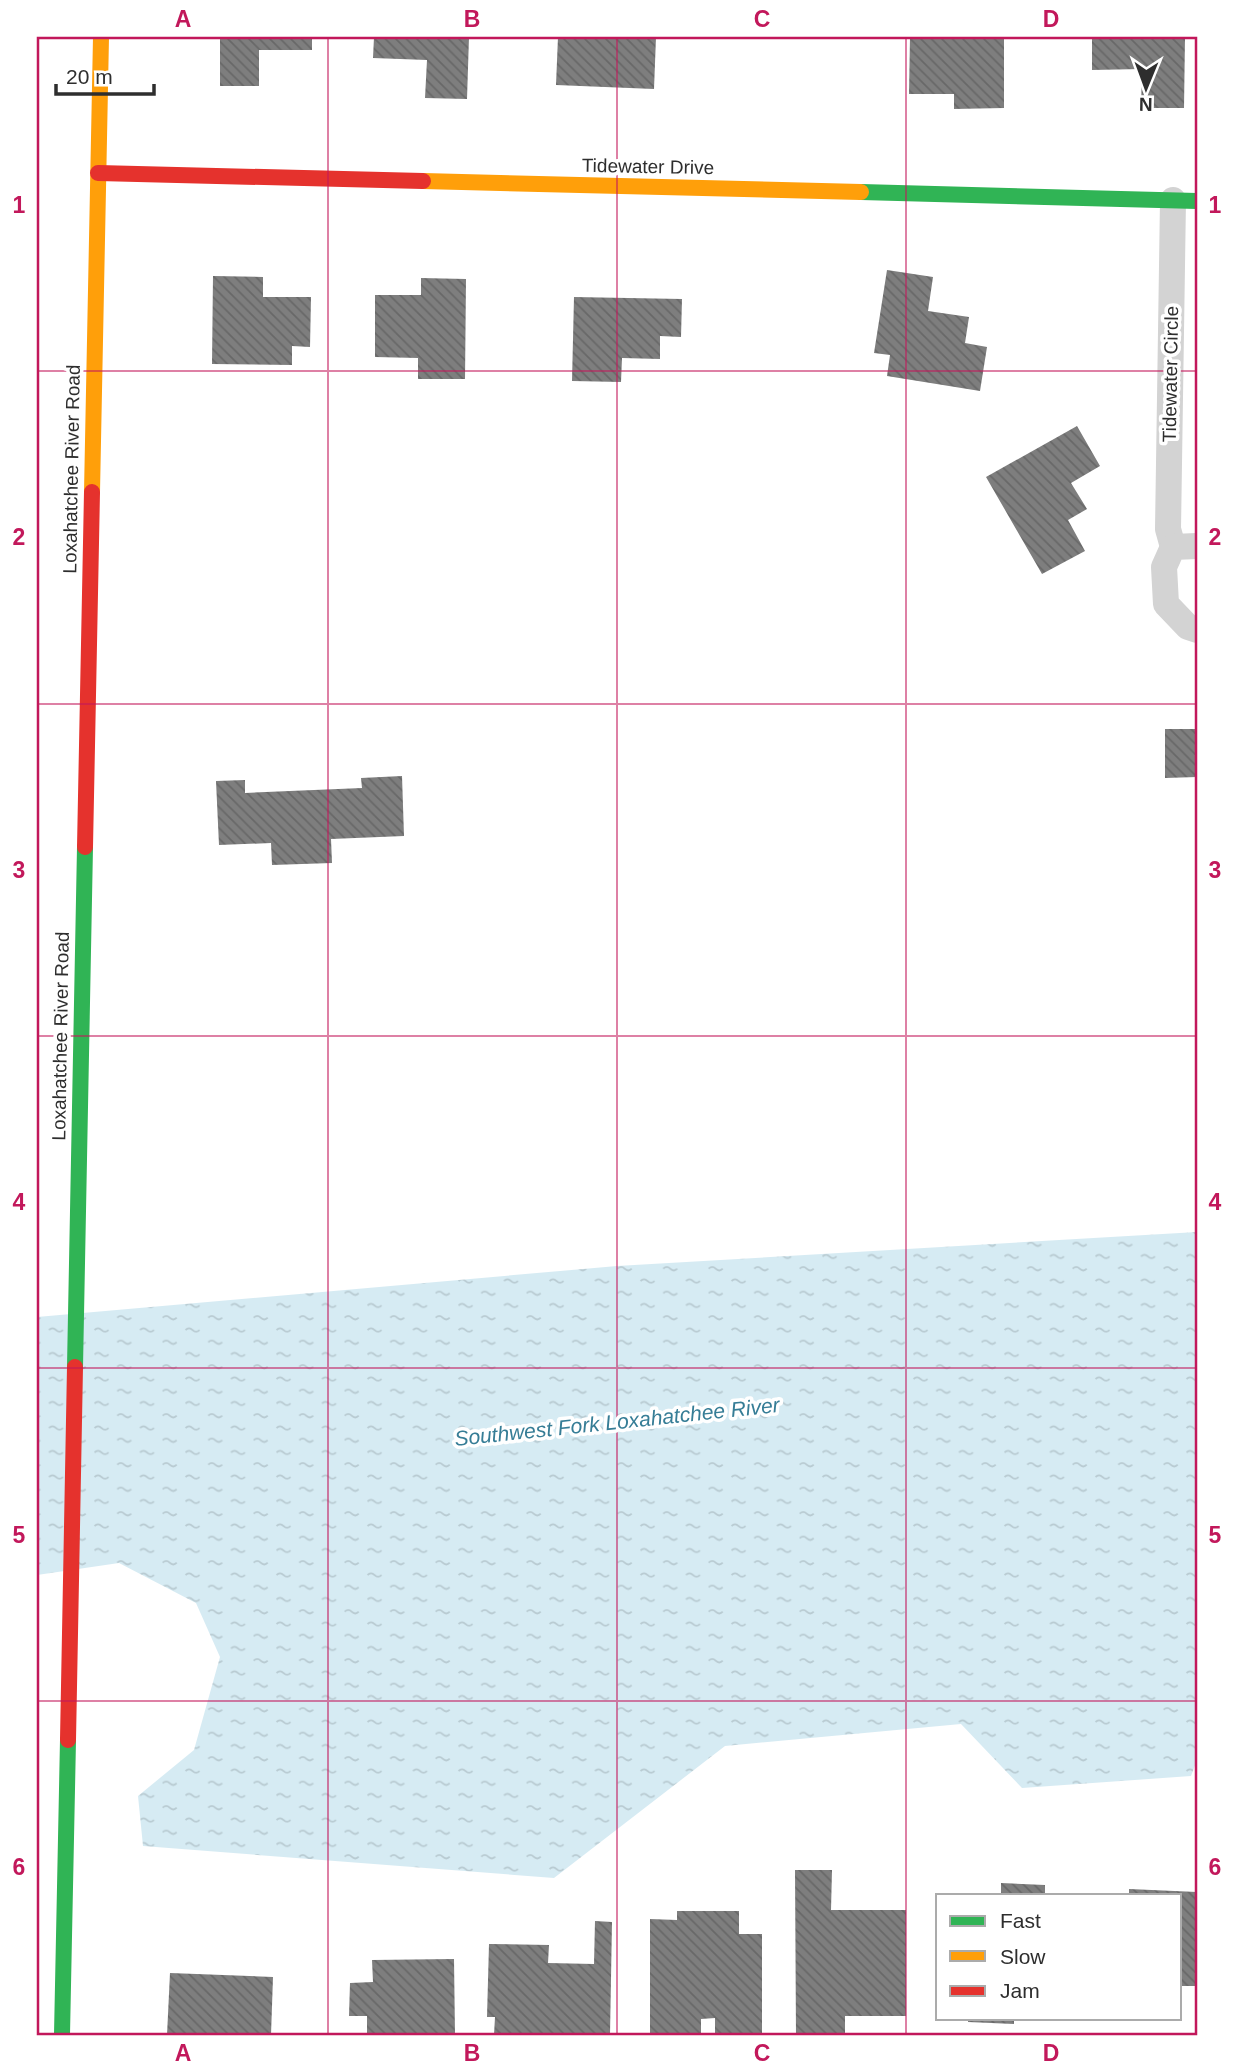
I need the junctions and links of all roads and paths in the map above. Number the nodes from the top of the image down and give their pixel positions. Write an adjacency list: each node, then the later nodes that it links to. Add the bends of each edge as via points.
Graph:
1 (101, 37): 2 (street, Loxahatchee River Road)
2 (98, 173): 3 (street, Tidewater Drive); 6 (street, Loxahatchee River Road)
3 (1185, 201): 4 (street, Tidewater Circle, via 1168,529)
4 (1185, 546): 5 (street, Tidewater Circle, via 1164,567 1167,604 1188,627)
5 (1197, 630)
6 (62, 2035)

